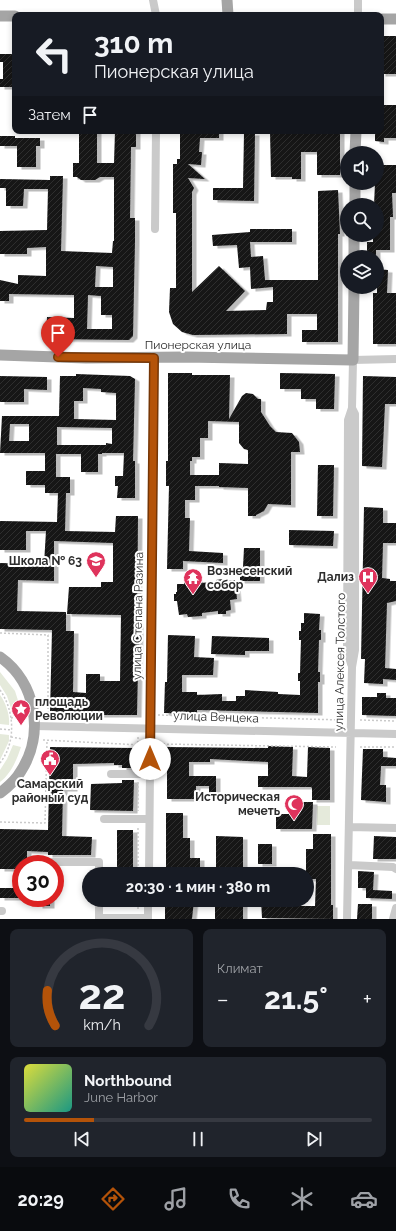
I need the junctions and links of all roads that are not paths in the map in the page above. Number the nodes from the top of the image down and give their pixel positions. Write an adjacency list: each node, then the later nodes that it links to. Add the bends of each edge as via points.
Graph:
1 (153, 0): 4 (street)
2 (227, 0): 5 (main road)
3 (358, 0): 6 (street)
4 (155, 12)
5 (228, 12)
6 (358, 12)
7 (0, 16): 8 (main road)
8 (12, 16)
9 (384, 19): 10 (main road)
10 (396, 19)
11 (156, 134): 14 (street)
12 (356, 134): 13 (main road)
13 (356, 146)
14 (155, 229)
15 (354, 294): 19 (main road, улица Алексея Толстого)
16 (0, 355): 17 (main road, Пионерская улица)
17 (154, 358): 19 (main road, Пионерская улица); 22 (street, улица Степана Разина)
18 (396, 359): 19 (street, Пионерская улица)
19 (353, 360): 23 (street, улица Алексея Толстого, via 355,650 352,667)
20 (0, 657): 21 (main road, via 26,687)
21 (35, 726): 22 (street, улица Венцека); 27 (main road, via 32,749 22,770)
22 (150, 728): 23 (street, улица Венцека); 26 (street, улица Степана Разина)
23 (351, 733): 24 (street, улица Венцека); 30 (street, улица Алексея Толстого)
24 (396, 734)
25 (111, 774): 26 (street)
26 (150, 774): 29 (street, улица Степана Разина)
27 (0, 793)
28 (104, 819): 29 (street)
29 (149, 819): 35 (street, улица Степана Разина)
30 (349, 827): 31 (street); 33 (street, улица Алексея Толстого)
31 (396, 828)
32 (64, 862): 34 (street, via 99,862)
33 (349, 865): 36 (street); 42 (street, улица Алексея Толстого)
34 (99, 867)
35 (148, 867)
36 (396, 869)
37 (99, 907): 40 (street)
38 (148, 907): 41 (street)
39 (396, 908): 43 (street)
40 (99, 919): 41 (street)
41 (148, 919)
42 (347, 919)
43 (393, 919)

